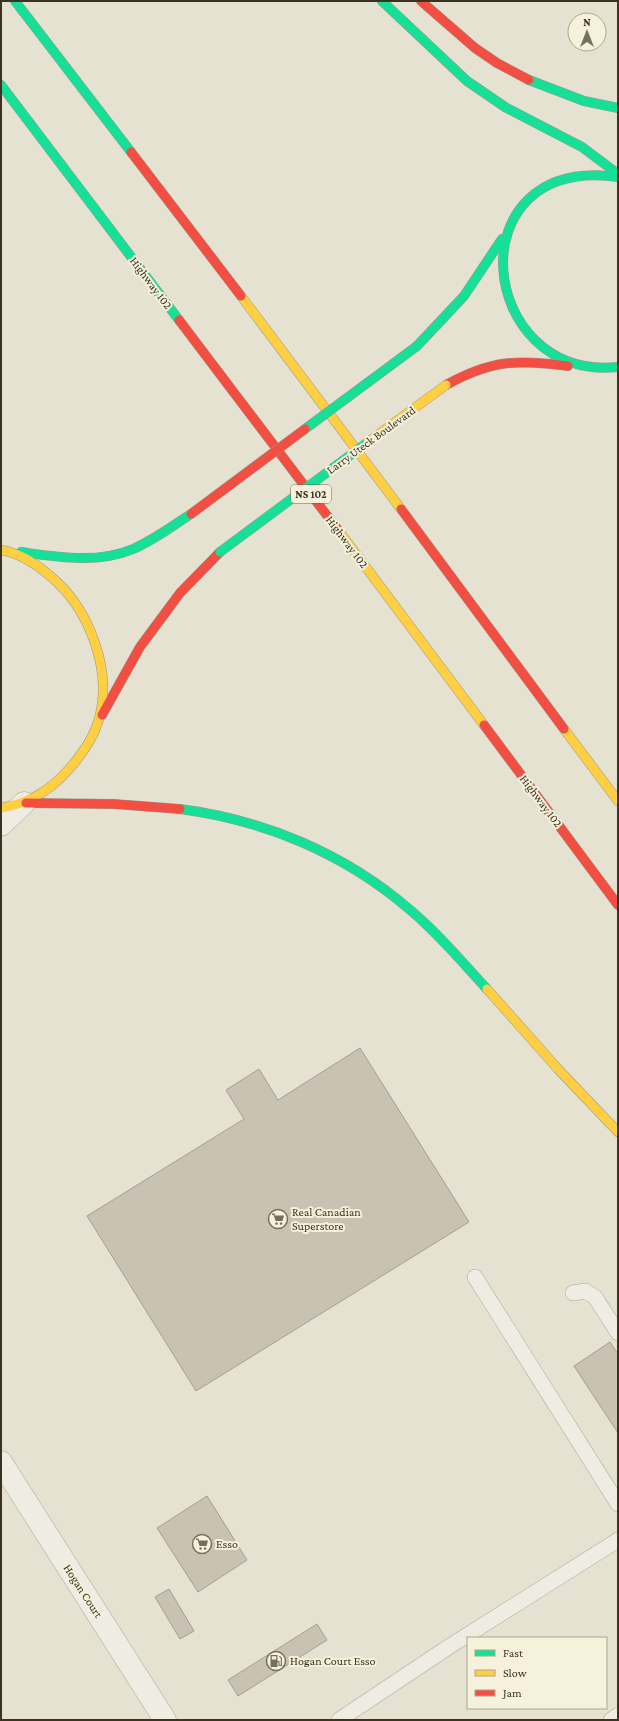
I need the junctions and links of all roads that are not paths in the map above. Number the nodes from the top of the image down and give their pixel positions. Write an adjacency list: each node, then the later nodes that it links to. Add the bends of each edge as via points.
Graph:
1 (15, 1): 13 (main road, via 306,381)
2 (382, 1): 6 (main road, via 467,81 505,107 582,147)
3 (421, 1): 5 (main road, via 483,54 508,68 546,88)
4 (1, 85): 17 (main road, Highway 102 / NS 102)
5 (618, 108)
6 (618, 174)
7 (618, 177): 8 (main road, via 602,174 554,181 536,192 520,207)
8 (510, 226): 10 (main road, via 502,252 502,268 504,286 518,321 533,338 558,358); 11 (main road, bridge, via 464,296 417,346 191,514 125,552 105,556 57,557)
9 (618, 367): 10 (main road)
10 (601, 369): 12 (main road, Larry Uteck Boulevard, bridge, via 510,362 478,368 446,385 220,552 180,593 140,647)
11 (4, 550): 12 (main road, via 30,561 51,575 83,612 98,653 102,674)
12 (98, 721): 14 (main road, via 78,759 62,778)
13 (618, 801)
14 (25, 803): 15 (main road); 16 (street); 18 (main road, via 149,805 203,812 254,824 333,857 376,883 409,908 443,940 576,1090)
15 (1, 808)
16 (1, 825)
17 (618, 905)
18 (618, 1132)
19 (475, 1277): 23 (lane)
20 (573, 1293): 21 (lane, via 585,1291 595,1297)
21 (618, 1334)
22 (1, 1462): 26 (street, Hogan Court)
23 (618, 1504)
24 (618, 1540): 27 (lane, via 450,1646)
25 (618, 1715): 28 (lane)
26 (165, 1720)
27 (340, 1720)
28 (611, 1720)

